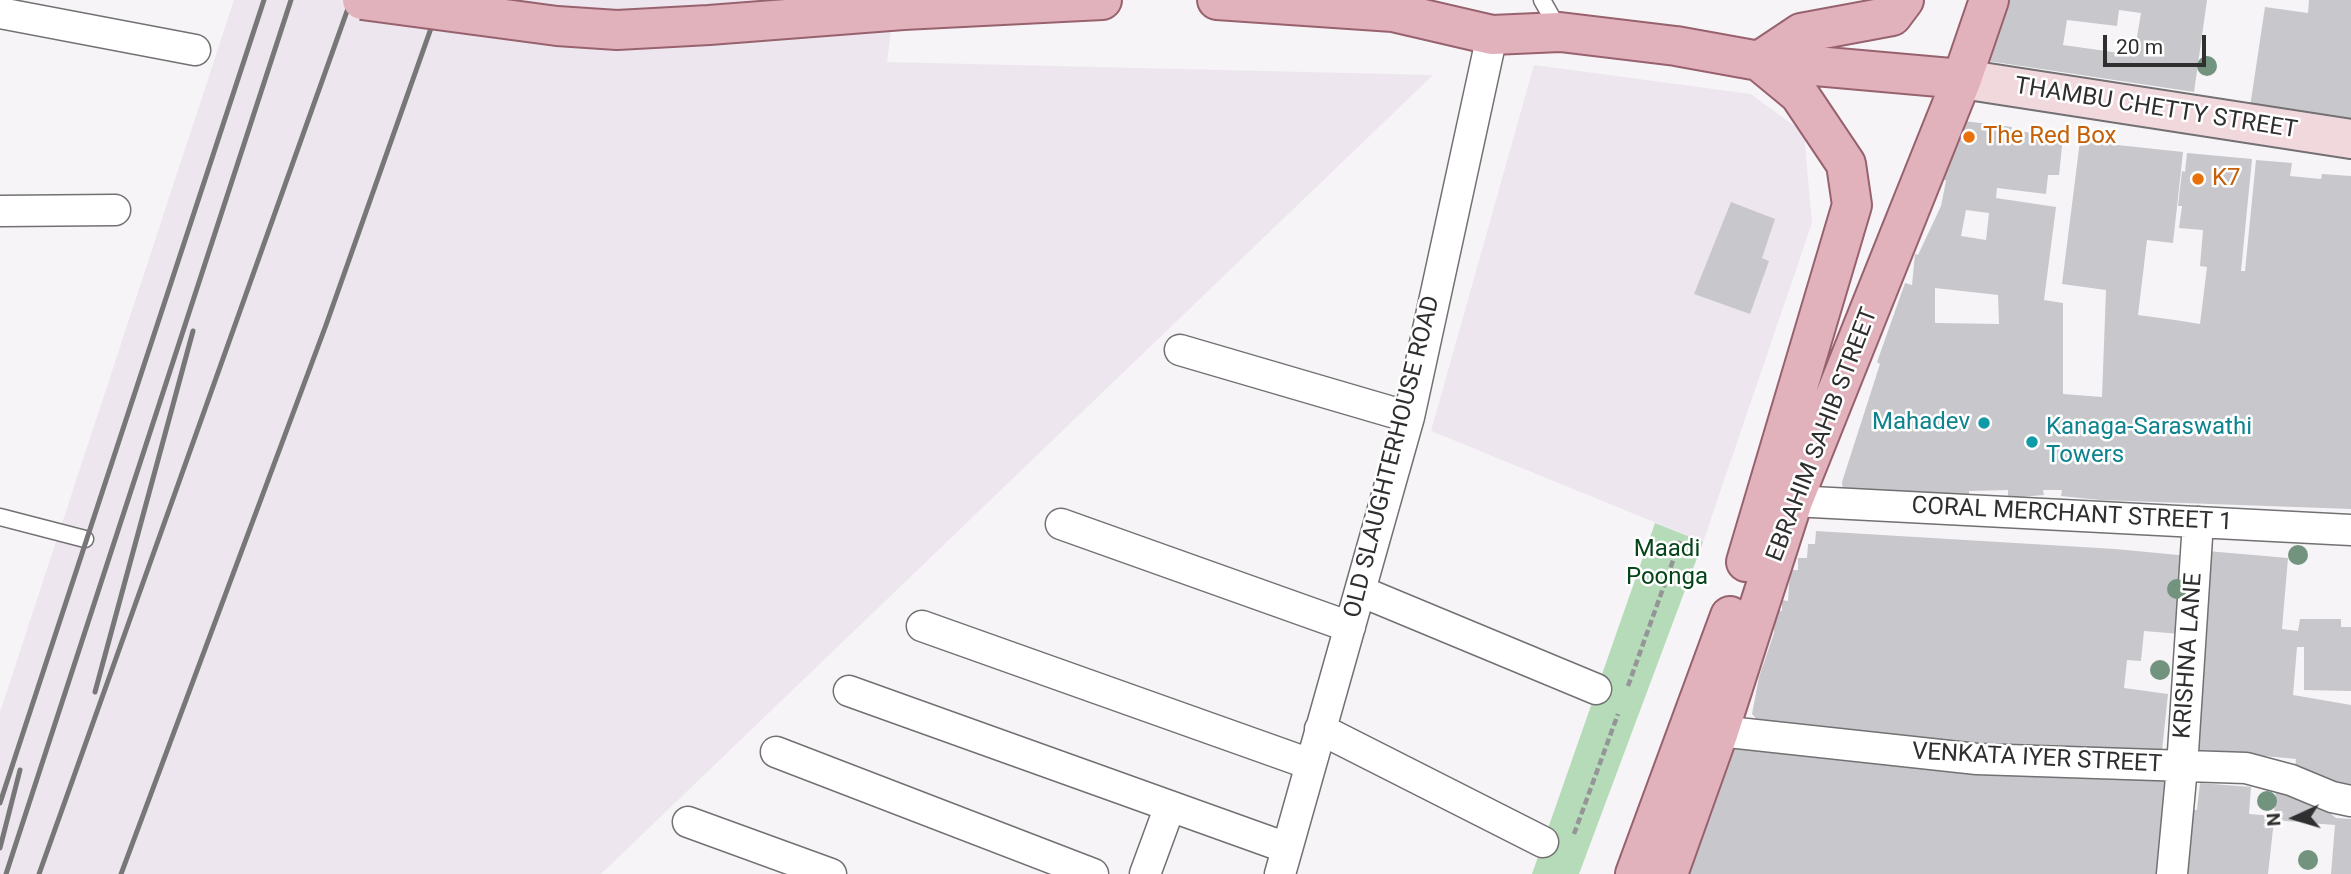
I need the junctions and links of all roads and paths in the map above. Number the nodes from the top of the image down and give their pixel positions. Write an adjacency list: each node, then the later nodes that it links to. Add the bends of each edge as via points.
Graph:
1 (362, 0): 2 (main road, bridge, via 617,30)
2 (1102, 0)
3 (1217, 0): 8 (main road, via 1394,12)
4 (1904, 0): 10 (main road, via 1892,16 1801,33)
5 (1989, 0): 11 (main road, EBRAHIM SAHIB STREET)
6 (0, 13): 9 (street)
7 (1551, 16): 8 (main road); 10 (main road)
8 (1492, 35): 18 (street, OLD SLAUGHTERHOUSE ROAD)
9 (195, 50)
10 (1759, 61): 11 (main road); 13 (main road, EBRAHIM SAHIB STREET, via 1799,94 1846,164)
11 (1962, 79): 12 (street, THAMBU CHETTY STREET); 16 (main road, EBRAHIM SAHIB STREET)
12 (2351, 139)
13 (1852, 205): 16 (main road); 43 (main road, EBRAHIM SAHIB STREET, via 1731,614)
14 (115, 209): 15 (street)
15 (0, 211)
16 (1907, 218): 19 (main road, EBRAHIM SAHIB STREET)
17 (1180, 350): 18 (street)
18 (1409, 417): 25 (street, OLD SLAUGHTERHOUSE ROAD)
19 (1793, 501): 21 (street, CORAL MERCHANT STREET 1); 31 (main road, EBRAHIM SAHIB STREET)
20 (0, 517): 24 (lane)
21 (2198, 522): 23 (street, CORAL MERCHANT STREET 1); 34 (street, KRISHNA LANE)
22 (1061, 524): 27 (street)
23 (2351, 530)
24 (85, 539)
25 (1360, 591): 27 (street, OLD SLAUGHTERHOUSE ROAD); 28 (street)
26 (922, 625): 33 (street)
27 (1350, 627): 30 (street, OLD SLAUGHTERHOUSE ROAD)
28 (1596, 689)
29 (849, 691): 36 (street)
30 (1320, 729): 33 (street, OLD SLAUGHTERHOUSE ROAD); 38 (street)
31 (1719, 731): 34 (street, VENKATA IYER STREET, via 1977,759); 44 (main road, EBRAHIM SAHIB STREET)
32 (776, 752): 41 (street)
33 (1310, 764): 39 (street, OLD SLAUGHTERHOUSE ROAD)
34 (2182, 767): 35 (street, VENKATA IYER STREET, via 2246,768); 45 (street, KRISHNA LANE)
35 (2351, 801)
36 (1170, 806): 39 (street); 42 (street)
37 (688, 822): 40 (street)
38 (1543, 842)
39 (1283, 861)
40 (831, 874)
41 (1093, 874)
42 (1144, 874)
43 (1635, 874)
44 (1668, 874)
45 (2172, 874)

